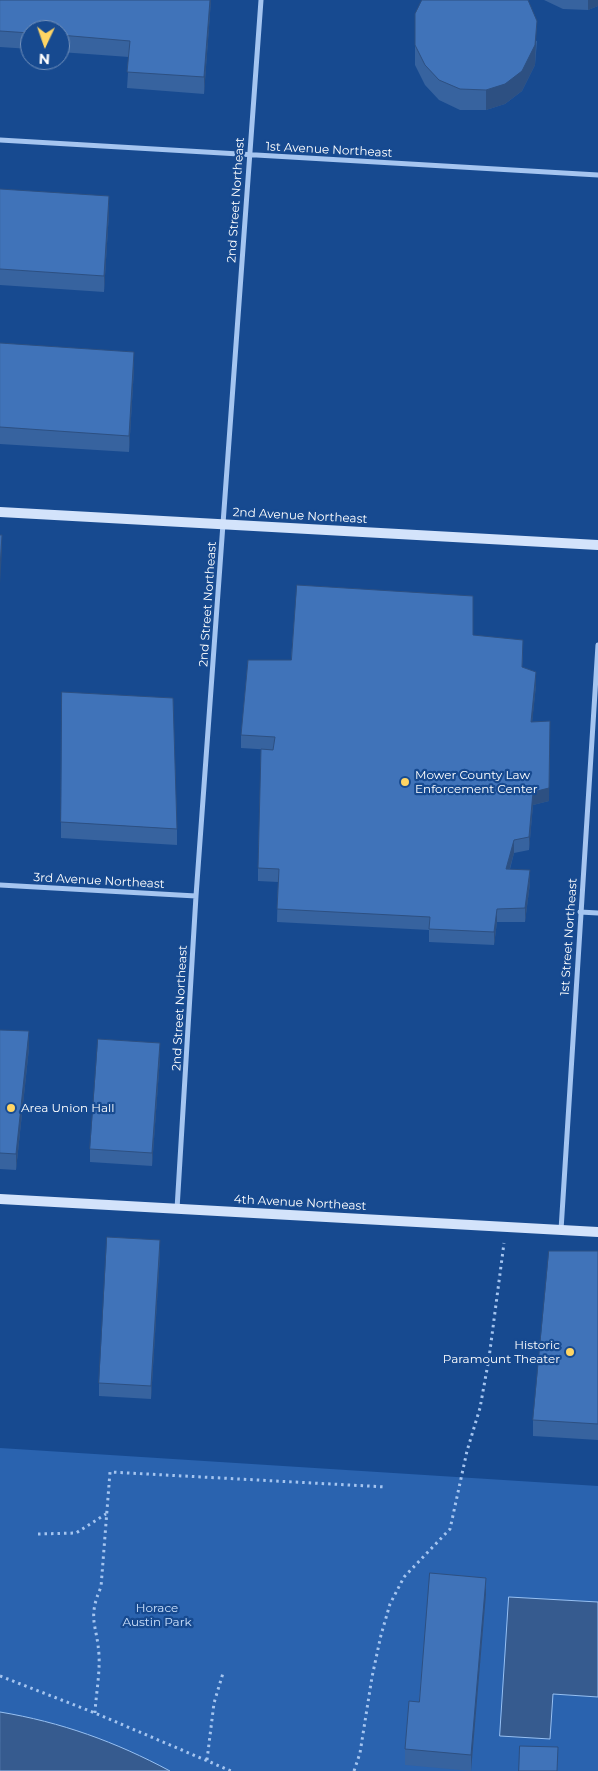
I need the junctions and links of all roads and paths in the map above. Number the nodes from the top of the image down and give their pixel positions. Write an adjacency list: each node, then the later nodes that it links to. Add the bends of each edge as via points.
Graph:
1 (261, 0): 3 (street, 2nd Street Northeast)
2 (0, 140): 3 (street, 1st Avenue Northeast)
3 (250, 155): 4 (street, 1st Avenue Northeast); 6 (street, 2nd Street Northeast)
4 (598, 175)
5 (0, 512): 6 (street, 2nd Avenue Northeast)
6 (224, 524): 7 (street, 2nd Avenue Northeast); 10 (street, 2nd Street Northeast)
7 (598, 545)
8 (598, 645): 11 (street, 1st Street Northeast)
9 (0, 885): 10 (street, 3rd Avenue Northeast)
10 (196, 896): 14 (street, 2nd Street Northeast)
11 (580, 912): 12 (street); 16 (street, 1st Street Northeast)
12 (598, 913)
13 (0, 1199): 14 (street, 4th Avenue Northeast)
14 (177, 1209): 15 (street, 4th Avenue Northeast)
15 (505, 1227): 16 (street, 4th Avenue Northeast); 26 (path, via 480,1408 450,1529 404,1577 390,1604)
16 (561, 1230): 17 (street, 4th Avenue Northeast)
17 (598, 1232)
18 (386, 1487): 19 (path, via 110,1472)
19 (107, 1514): 20 (path, via 76,1533); 23 (path, via 101,1587 94,1601 92,1621 99,1655)
20 (38, 1534)
21 (223, 1674): 24 (path, via 214,1703)
22 (0, 1676): 23 (path)
23 (95, 1713): 24 (path)
24 (207, 1760): 25 (path)
25 (230, 1771)
26 (354, 1771)

